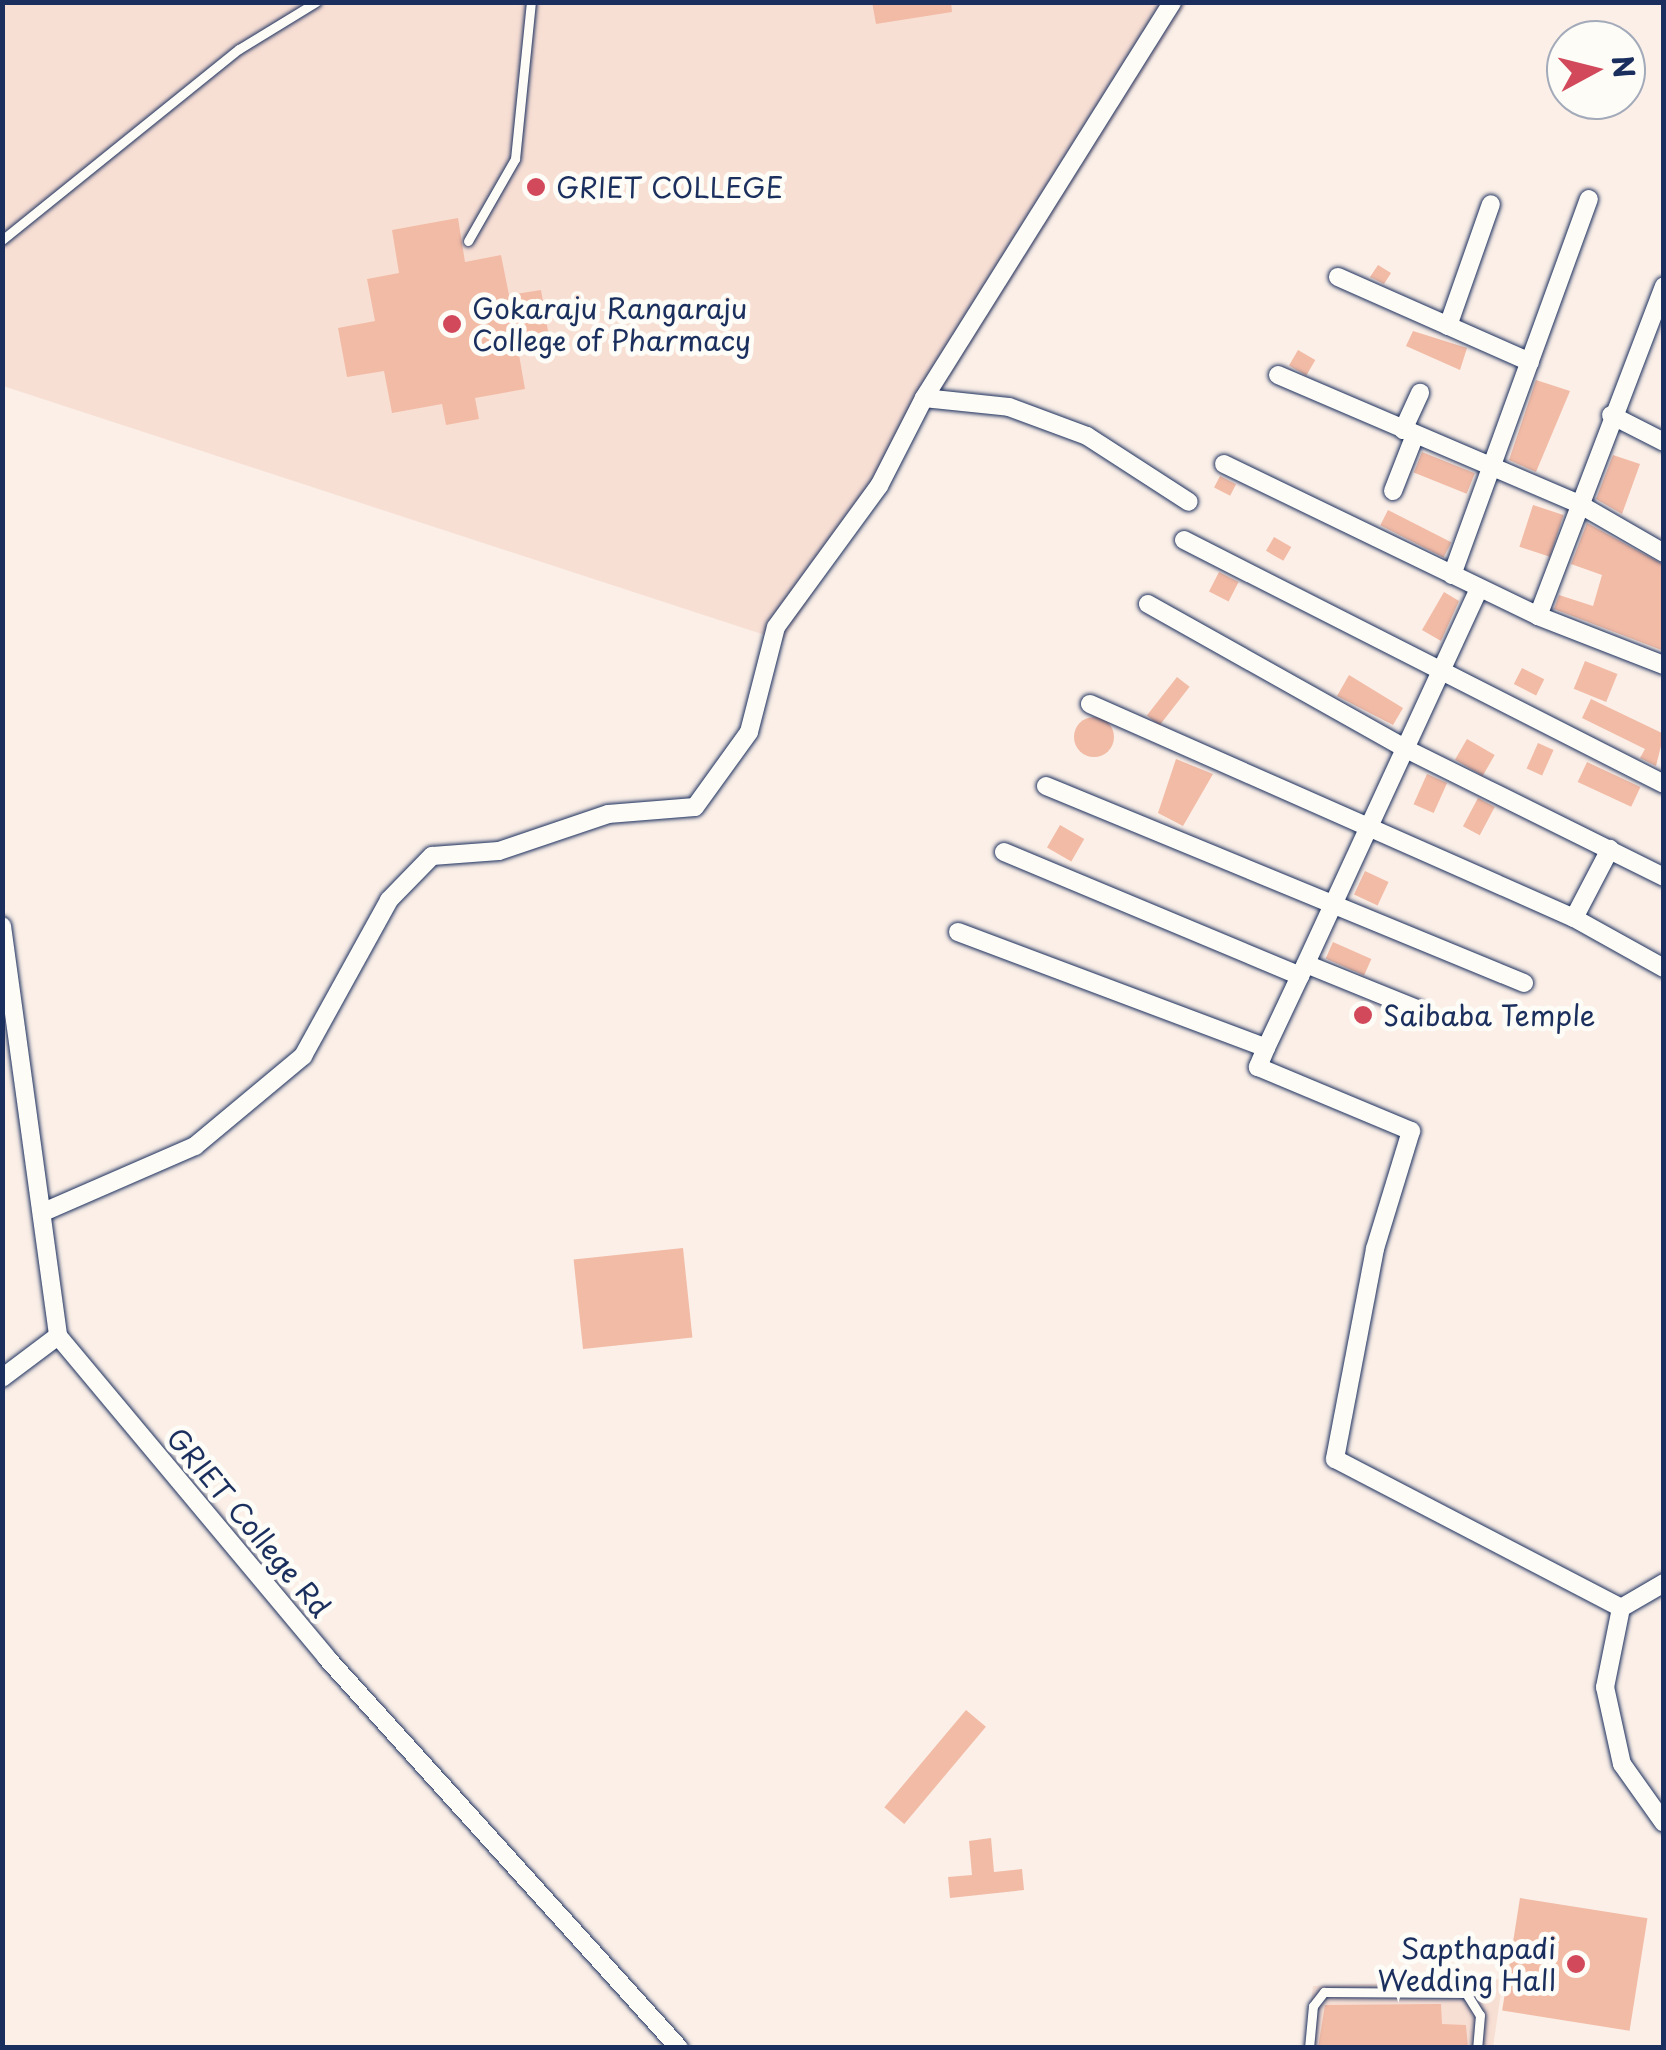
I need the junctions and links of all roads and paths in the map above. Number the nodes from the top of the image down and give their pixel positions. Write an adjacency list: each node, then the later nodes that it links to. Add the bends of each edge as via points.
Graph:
1 (316, 2): 6 (lane, via 239,49)
2 (530, 2): 7 (lane, via 515,159)
3 (1172, 2): 16 (street)
4 (1589, 199): 13 (street)
5 (1490, 204): 10 (street)
6 (2, 240)
7 (468, 241)
8 (1338, 277): 10 (street)
9 (1664, 286): 11 (street)
10 (1448, 326): 13 (street)
11 (1645, 326): 12 (street); 17 (street)
12 (1664, 335)
13 (1530, 362): 21 (street)
14 (1278, 375): 18 (street)
15 (1420, 393): 18 (street)
16 (924, 398): 23 (street, via 1009,407 1087,436); 51 (street, via 879,486 776,627 749,732 695,807 608,814 498,851 432,856 389,900 303,1056 195,1146)
17 (1612, 415): 19 (street); 24 (street)
18 (1409, 433): 21 (street); 22 (street)
19 (1664, 442)
20 (1224, 464): 27 (street)
21 (1491, 469): 24 (street); 27 (street)
22 (1393, 491)
23 (1190, 502)
24 (1580, 504): 26 (street); 30 (street)
25 (1184, 540): 32 (street)
26 (1664, 553)
27 (1452, 575): 28 (street)
28 (1479, 588): 30 (street); 32 (street)
29 (1148, 604): 34 (street)
30 (1538, 616): 31 (street)
31 (1664, 665)
32 (1442, 671): 34 (street); 35 (street)
33 (1090, 704): 37 (street)
34 (1406, 749): 37 (street); 38 (street)
35 (1664, 784)
36 (1046, 786): 41 (street)
37 (1369, 828): 41 (street); 42 (street)
38 (1610, 849): 40 (street); 42 (street)
39 (1004, 852): 46 (street)
40 (1664, 877)
41 (1335, 902): 46 (street); 47 (street)
42 (1574, 918): 45 (street)
43 (2, 926): 48 (street)
44 (958, 932): 50 (street)
45 (1664, 968)
46 (1303, 970): 49 (street); 50 (street)
47 (1524, 984)
48 (8, 1004): 51 (street)
49 (1417, 1010)
50 (1266, 1048): 55 (street, via 1258,1067 1411,1131 1375,1249 1335,1459)
51 (46, 1211): 52 (street)
52 (58, 1336): 53 (street); 57 (street, GRIET College Rd, via 326,1658)
53 (2, 1378)
54 (1664, 1583): 55 (street)
55 (1620, 1608): 56 (street, via 1605,1687 1622,1764)
56 (1664, 1822)
57 (678, 2048)
58 (1309, 2048): 59 (lane, via 1313,2006 1324,1992 1466,1994 1478,2004)
59 (1478, 2048)

